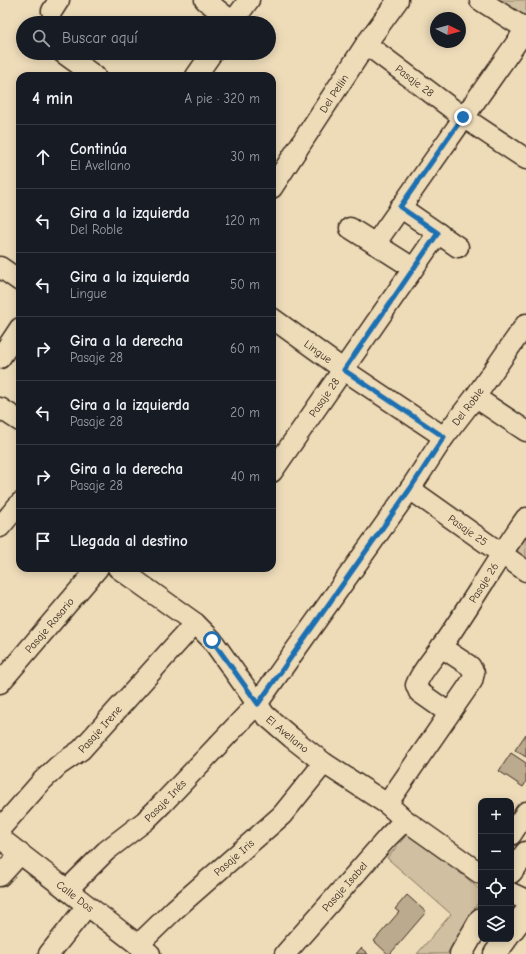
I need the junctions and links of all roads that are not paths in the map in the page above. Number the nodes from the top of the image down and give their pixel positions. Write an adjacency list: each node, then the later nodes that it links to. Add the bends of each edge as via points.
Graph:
1 (205, 0): 5 (street)
2 (249, 0): 6 (street)
3 (398, 0): 8 (street, Del Pellin)
4 (480, 0): 7 (street)
5 (224, 16)
6 (238, 16)
7 (526, 29): 13 (street)
8 (366, 44): 13 (street, Pasaje 28); 15 (street, Del Pellin)
9 (73, 60): 11 (street)
10 (207, 60): 12 (street)
11 (89, 72)
12 (199, 72)
13 (463, 117): 14 (street, Pasaje 28); 16 (street)
14 (526, 159)
15 (276, 182)
16 (400, 207): 18 (street); 19 (street)
17 (350, 228): 19 (street)
18 (438, 233): 20 (street); 22 (street, Pasaje 28)
19 (375, 244): 22 (street)
20 (458, 247)
21 (0, 266): 23 (street)
22 (413, 268): 28 (street, Pasaje 28)
23 (16, 278)
24 (276, 321): 28 (street, Lingue)
25 (526, 324): 29 (street, Del Roble)
26 (16, 334): 27 (street)
27 (0, 358)
28 (344, 370): 33 (street, Lingue); 34 (street, Pasaje 28)
29 (474, 397): 32 (street); 33 (street, Del Roble)
30 (0, 408): 31 (street)
31 (16, 418)
32 (526, 431)
33 (444, 437): 35 (street, Del Roble)
34 (276, 464)
35 (410, 489): 39 (street, Pasaje 25); 46 (street, Del Roble)
36 (16, 507): 38 (street)
37 (526, 518): 39 (street, Pasaje 26)
38 (0, 527)
39 (501, 553): 40 (street, Pasaje 25); 44 (street, Pasaje 26)
40 (526, 571)
41 (95, 572): 45 (street, Pasaje Rosario)
42 (140, 574): 43 (street, El Avellano)
43 (195, 623): 46 (street, El Avellano, via 212,640); 52 (street, Pasaje Irene, via 81,750 42,780)
44 (442, 647): 47 (street, via 470,666 474,673 472,681); 47 (street, Pasaje 26, via 418,678 416,685 419,692)
45 (0, 683)
46 (258, 704): 48 (street, El Avellano, via 270,720); 60 (street, Pasaje Inés, via 162,804 106,851)
47 (449, 713): 49 (street)
48 (324, 763): 49 (street, El Avellano); 68 (street, Pasaje Iris, via 282,815 181,904)
49 (387, 804): 51 (street, El Avellano)
50 (526, 812): 53 (street)
51 (405, 820): 58 (street, El Avellano); 70 (street, Pasaje Isabel)
52 (0, 829)
53 (514, 830)
54 (0, 838): 56 (street, Calle Dos)
55 (526, 853): 57 (main road)
56 (20, 854): 59 (street); 60 (street, Calle Dos)
57 (513, 870)
58 (478, 872)
59 (0, 876)
60 (67, 890): 63 (street, Calle Dos)
61 (514, 894): 62 (street)
62 (526, 900)
63 (87, 906): 68 (street, Calle Dos); 69 (street)
64 (526, 912): 66 (main road)
65 (478, 924): 71 (main road)
66 (514, 928)
67 (504, 942): 72 (main road)
68 (144, 950)
69 (49, 954)
70 (284, 954)
71 (461, 954)
72 (495, 954)

